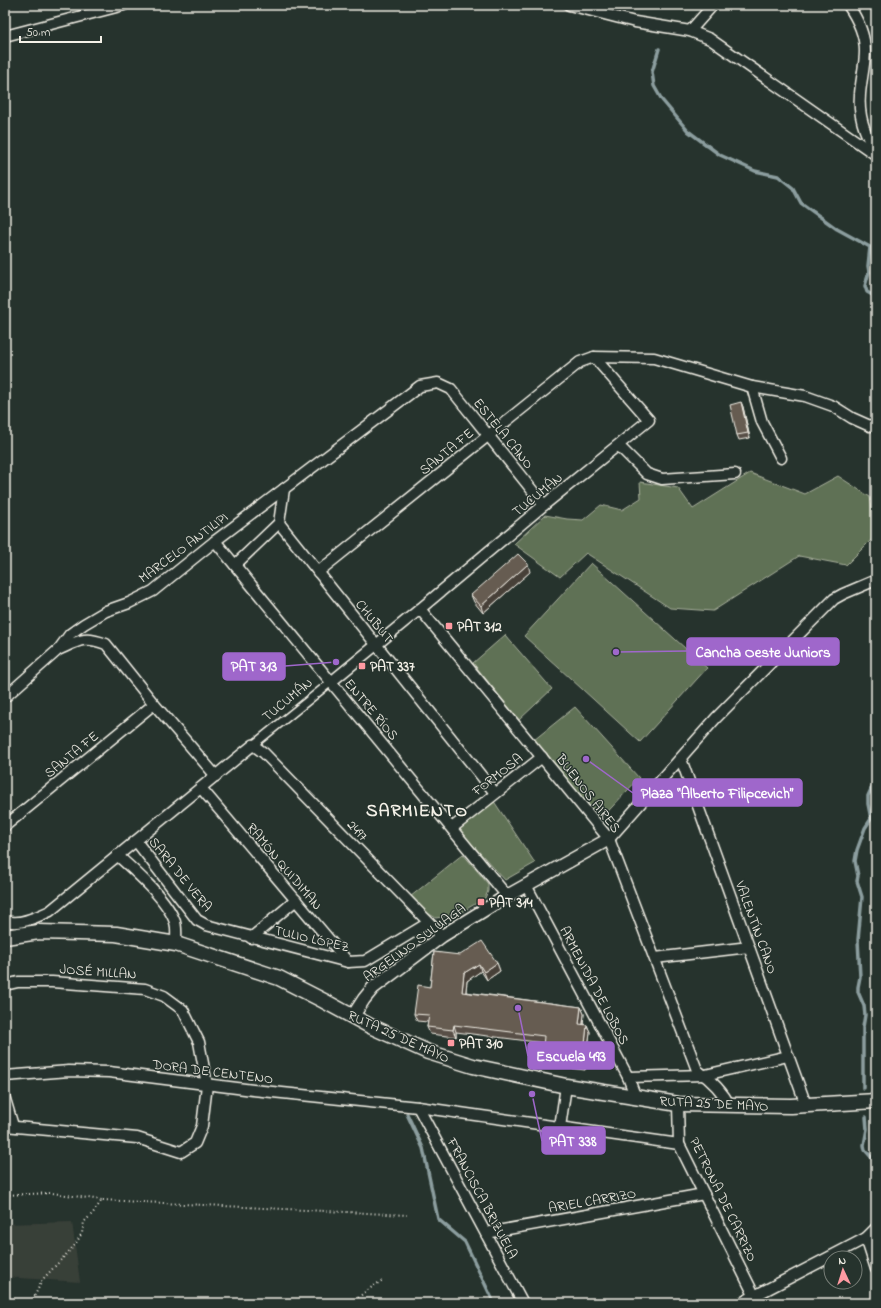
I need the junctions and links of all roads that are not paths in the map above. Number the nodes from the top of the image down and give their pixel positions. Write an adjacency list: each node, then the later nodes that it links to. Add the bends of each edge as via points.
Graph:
1 (124, 5): 6 (street)
2 (569, 5): 5 (street, via 635,22)
3 (713, 5): 5 (street)
4 (848, 5): 7 (street, via 861,32 865,51 860,95 861,113 864,128)
5 (690, 31): 7 (street, via 710,39)
6 (5, 36)
7 (876, 154)
8 (594, 356): 10 (street, via 654,358); 12 (street, SANTA FE, via 580,362); 13 (street, TUCUMÁN, via 649,420)
9 (438, 383): 12 (street, ESTELA CANO, via 451,390); 16 (street, MARCELO ANTILIPI, via 420,386)
10 (752, 387): 11 (street, via 805,396 833,406 870,426); 14 (street, via 762,422)
11 (876, 424)
12 (488, 435): 17 (street, ESTELA CANO); 21 (street, SANTA FE)
13 (619, 446): 15 (street, via 647,474 662,479); 17 (street, TUCUMÁN)
14 (781, 458)
15 (735, 474)
16 (284, 489): 18 (street); 19 (street, MARCELO ANTILIPI)
17 (544, 505): 23 (street, TUCUMÁN)
18 (279, 523): 20 (street); 21 (street, CHUBUT)
19 (215, 541): 20 (street, ENTRE RÍOS); 25 (street, MARCELO ANTILIPI, via 153,590 106,610 84,624 70,634)
20 (234, 565): 26 (street, ENTRE RÍOS)
21 (318, 572): 24 (street, CHUBUT)
22 (876, 580): 31 (street, ARGELINO SULUAGA, via 834,600 716,718)
23 (420, 609): 24 (street, TUCUMÁN); 30 (street, BUENOS AIRES)
24 (376, 645): 26 (street, TUCUMÁN); 34 (street, CHUBUT)
25 (59, 649): 27 (street, MARCELO ANTILIPI); 28 (street, via 81,639 106,644)
26 (331, 682): 29 (street, TUCUMÁN); 36 (street, ENTRE RÍOS)
27 (5, 697)
28 (154, 704): 32 (street); 35 (street, SANTA FE)
29 (253, 745): 32 (street, TUCUMÁN); 44 (street, 2497, via 264,753)
30 (542, 757): 34 (street, FORMOSA); 37 (street, BUENOS AIRES)
31 (681, 759): 37 (street, ARGELINO SULUAGA); 50 (street, VALENTÍN CANO)
32 (216, 776): 33 (street, TUCUMÁN)
33 (201, 788): 38 (street, TUCUMÁN); 42 (street, RAMÓN QUIDIMAN)
34 (495, 793): 36 (street, FORMOSA)
35 (5, 826)
36 (452, 828): 41 (street, ENTRE RÍOS)
37 (609, 839): 40 (street, ARGELINO SULUAGA); 51 (street, BUENOS AIRES)
38 (136, 841): 39 (street, TUCUMÁN); 45 (street, SARA DE VERA, via 197,920)
39 (117, 855): 43 (street, TUCUMÁN, via 50,911 30,920); 49 (street, via 144,878 167,907 176,929)
40 (526, 885): 41 (street, ARGELINO SULUAGA); 58 (street, ARMENIDA DE LOBOS)
41 (507, 896): 46 (street, ARGELINO SULUAGA)
42 (296, 900): 48 (street, TULIO LÓPEZ); 52 (street, RAMÓN QUIDIMAN)
43 (7, 921)
44 (428, 923): 46 (street, 2497); 52 (street, TULIO LÓPEZ, via 365,961)
45 (206, 925): 48 (street, TULIO LÓPEZ)
46 (442, 936): 54 (street, ARGELINO SULUAGA, via 372,988)
47 (5, 937): 49 (main road, RUTA 25 DE MAYO, via 39,932 116,934)
48 (251, 938): 52 (street, TULIO LÓPEZ)
49 (176, 944): 54 (main road, RUTA 25 DE MAYO, via 279,978)
50 (749, 947): 51 (street); 55 (street, VALENTÍN CANO)
51 (655, 958): 56 (street, BUENOS AIRES, via 697,1070)
52 (348, 962)
53 (5, 985): 59 (street, JOSÉ MILLAN, via 18,982 52,982 144,989 164,996 183,1010 199,1042)
54 (353, 1016): 60 (main road, RUTA 25 DE MAYO, via 428,1052 473,1066)
55 (788, 1056): 56 (street); 65 (street, VALENTÍN CANO)
56 (705, 1075): 58 (street); 66 (street, BUENOS AIRES)
57 (5, 1076): 59 (street, DORA DE CENTENO, via 69,1071 109,1072)
58 (628, 1077): 61 (street, ARMENIDA DE LOBOS)
59 (207, 1085): 67 (street, DORA DE CENTENO); 68 (street, via 202,1126 195,1143 181,1152 137,1138)
60 (566, 1086): 61 (main road, RUTA 25 DE MAYO); 69 (street)
61 (636, 1098): 64 (main road, RUTA 25 DE MAYO)
62 (5, 1099): 68 (street)
63 (876, 1101): 65 (main road, RUTA 25 DE MAYO)
64 (678, 1104): 66 (main road, RUTA 25 DE MAYO); 70 (street, PETRONA DE CARRIZO)
65 (806, 1105): 66 (main road, RUTA 25 DE MAYO)
66 (730, 1106)
67 (418, 1107): 69 (street, DORA DE CENTENO); 73 (street, FRANCISCA BRIZUELA)
68 (9, 1126)
69 (560, 1127): 70 (street, DORA DE CENTENO)
70 (679, 1144): 71 (street, PETRONA DE CARRIZO)
71 (704, 1194): 73 (street, ARIEL CARRIZO); 76 (street, PETRONA DE CARRIZO)
72 (876, 1228): 74 (street)
73 (486, 1233): 77 (street, FRANCISCA BRIZUELA)
74 (866, 1238): 75 (street); 76 (street)
75 (876, 1269)
76 (757, 1300): 78 (street)
77 (524, 1303)
78 (741, 1303)

